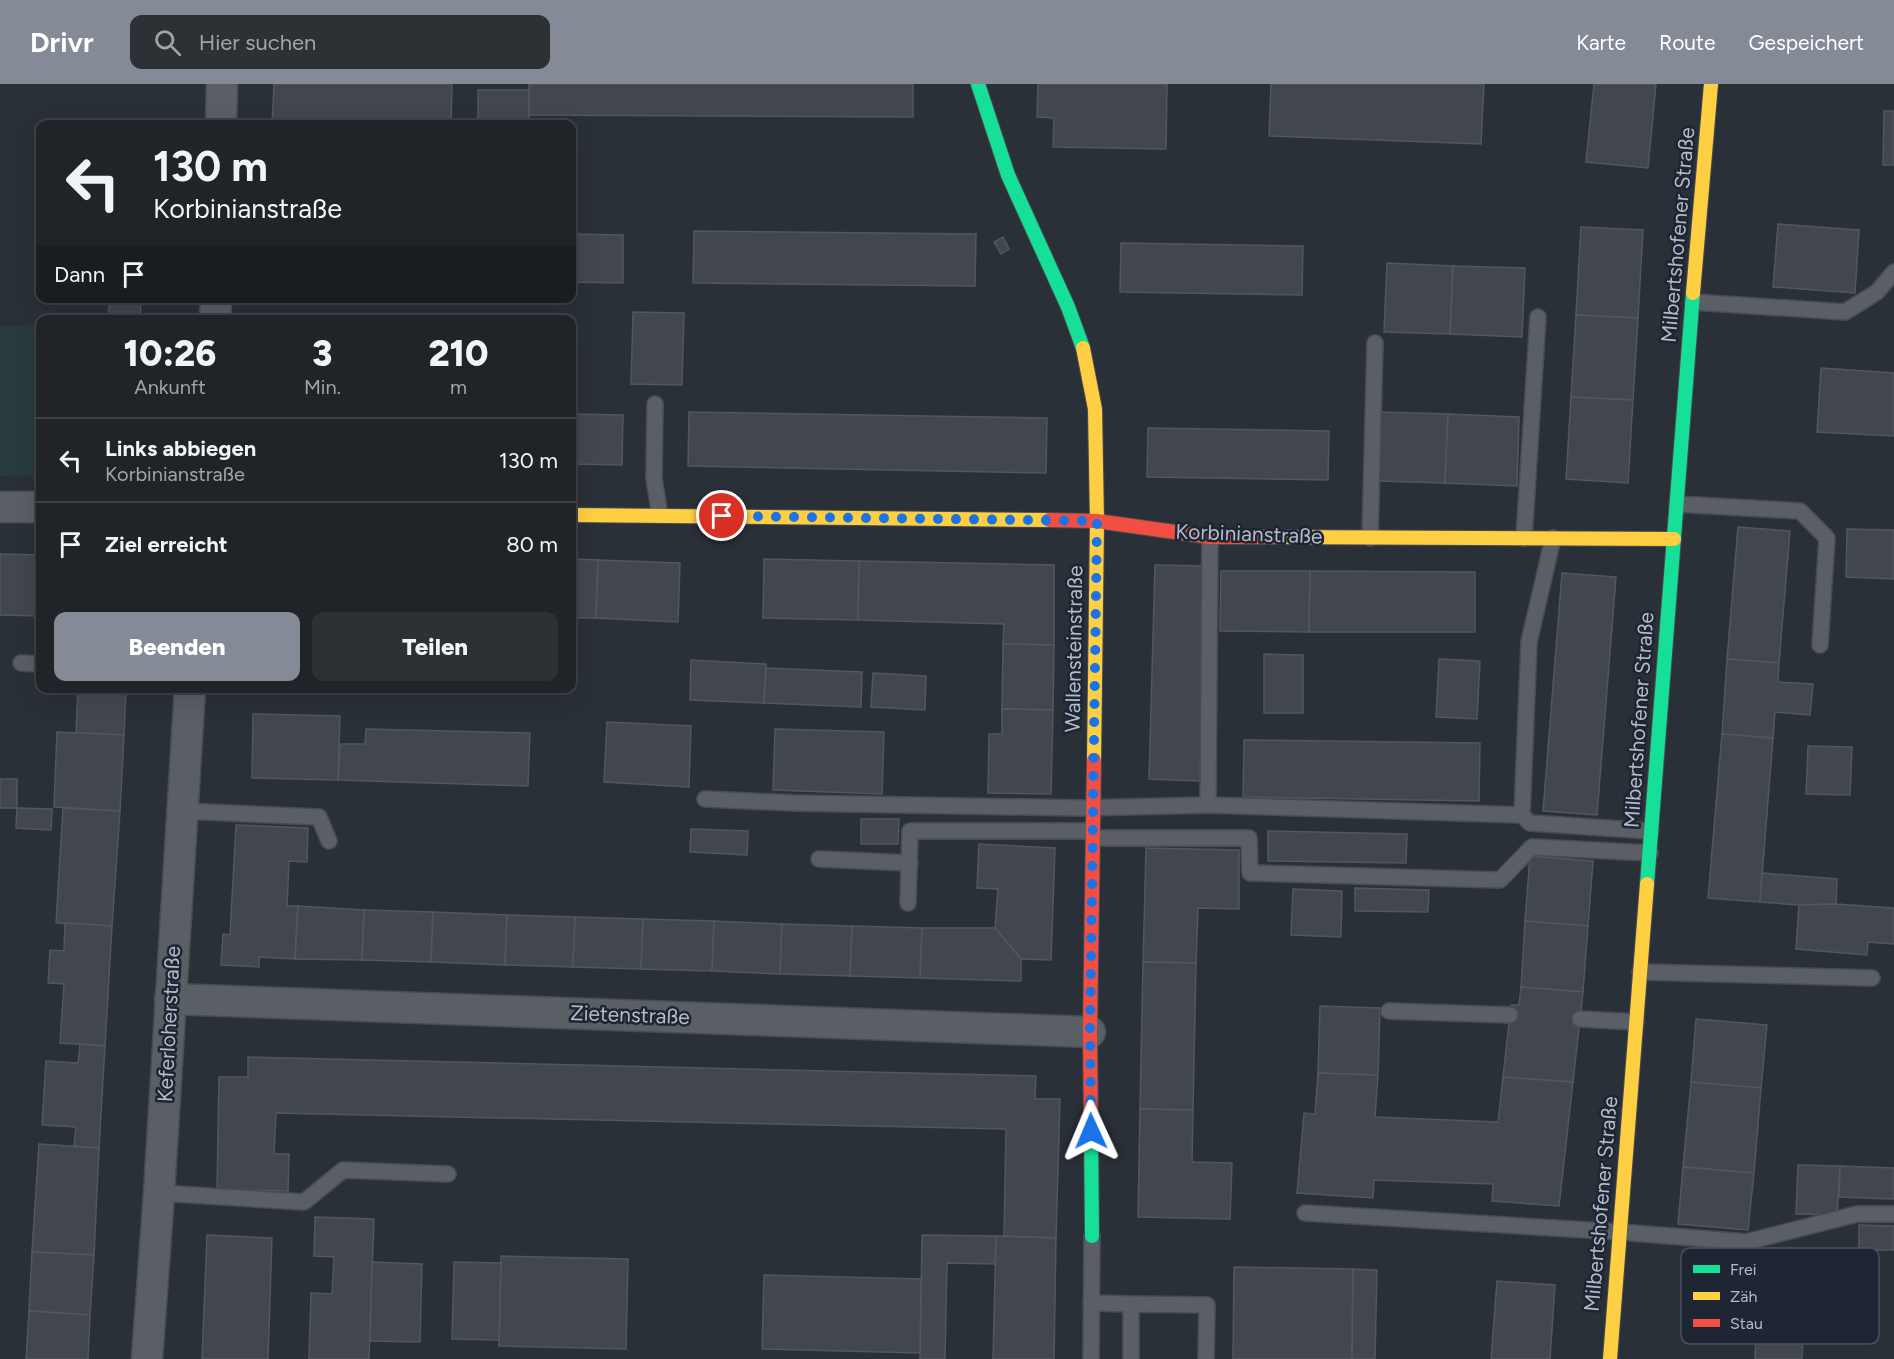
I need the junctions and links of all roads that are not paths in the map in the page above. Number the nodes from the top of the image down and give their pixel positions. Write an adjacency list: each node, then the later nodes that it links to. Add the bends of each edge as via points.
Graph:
1 (222, 84): 4 (street)
2 (978, 84): 15 (street, Wallensteinstraße, via 1008,175 1068,307 1086,358 1095,409)
3 (1711, 84): 6 (street, Milbertshofener Straße)
4 (221, 120)
5 (1894, 272): 6 (lane, via 1877,292 1845,312)
6 (1693, 302): 10 (street, Milbertshofener Straße)
7 (1538, 317): 18 (lane)
8 (1375, 343): 17 (lane)
9 (655, 404): 14 (lane, via 654,479)
10 (1677, 504): 20 (street, Milbertshofener Straße); 21 (lane, via 1800,512 1827,538)
11 (0, 507): 12 (street)
12 (36, 507)
13 (576, 514): 14 (street, Korbinianstraße)
14 (660, 515): 15 (street, Korbinianstraße)
15 (1097, 521): 16 (street, Korbinianstraße); 27 (street, Wallensteinstraße)
16 (1210, 537): 17 (street, Korbinianstraße); 26 (lane)
17 (1370, 538): 18 (street, Korbinianstraße)
18 (1524, 538): 19 (street, Korbinianstraße)
19 (1552, 538): 20 (street, Korbinianstraße); 29 (lane, via 1529,642)
20 (1674, 539): 30 (street, Milbertshofener Straße)
21 (1820, 645)
22 (21, 663): 23 (lane)
23 (36, 664)
24 (190, 693): 28 (street, Keferloherstraße)
25 (705, 799): 27 (lane)
26 (1208, 805): 27 (lane); 29 (lane)
27 (1093, 808): 31 (street, Wallensteinstraße)
28 (182, 811): 32 (lane, via 319,817); 39 (street, Keferloherstraße)
29 (1522, 814): 30 (lane, via 1530,823)
30 (1651, 831): 33 (street, Milbertshofener Straße)
31 (1092, 834): 33 (lane, via 1249,838 1250,873 1500,880 1532,847); 35 (lane, via 910,831); 44 (street, Wallensteinstraße)
32 (329, 841)
33 (1650, 853): 37 (street, Milbertshofener Straße)
34 (819, 859): 35 (lane)
35 (910, 863): 36 (lane)
36 (908, 903)
37 (1640, 972): 38 (lane); 43 (street, Milbertshofener Straße)
38 (1872, 978)
39 (170, 999): 44 (street, Zietenstraße); 46 (street, Keferloherstraße)
40 (1389, 1011): 41 (lane)
41 (1510, 1015)
42 (1580, 1019): 43 (lane)
43 (1636, 1022): 49 (street, Milbertshofener Straße)
44 (1090, 1032): 50 (street, Wallensteinstraße)
45 (448, 1174): 46 (lane, via 343,1170 304,1202)
46 (159, 1193): 53 (street, Keferloherstraße)
47 (1305, 1213): 49 (lane)
48 (1894, 1214): 49 (lane, via 1857,1214 1746,1242)
49 (1620, 1232): 57 (street, Milbertshofener Straße)
50 (1092, 1236): 51 (lane)
51 (1091, 1304): 52 (lane); 54 (lane)
52 (1131, 1304): 55 (lane); 56 (lane, via 1207,1305)
53 (147, 1359)
54 (1091, 1359)
55 (1131, 1359)
56 (1206, 1359)
57 (1610, 1359)

